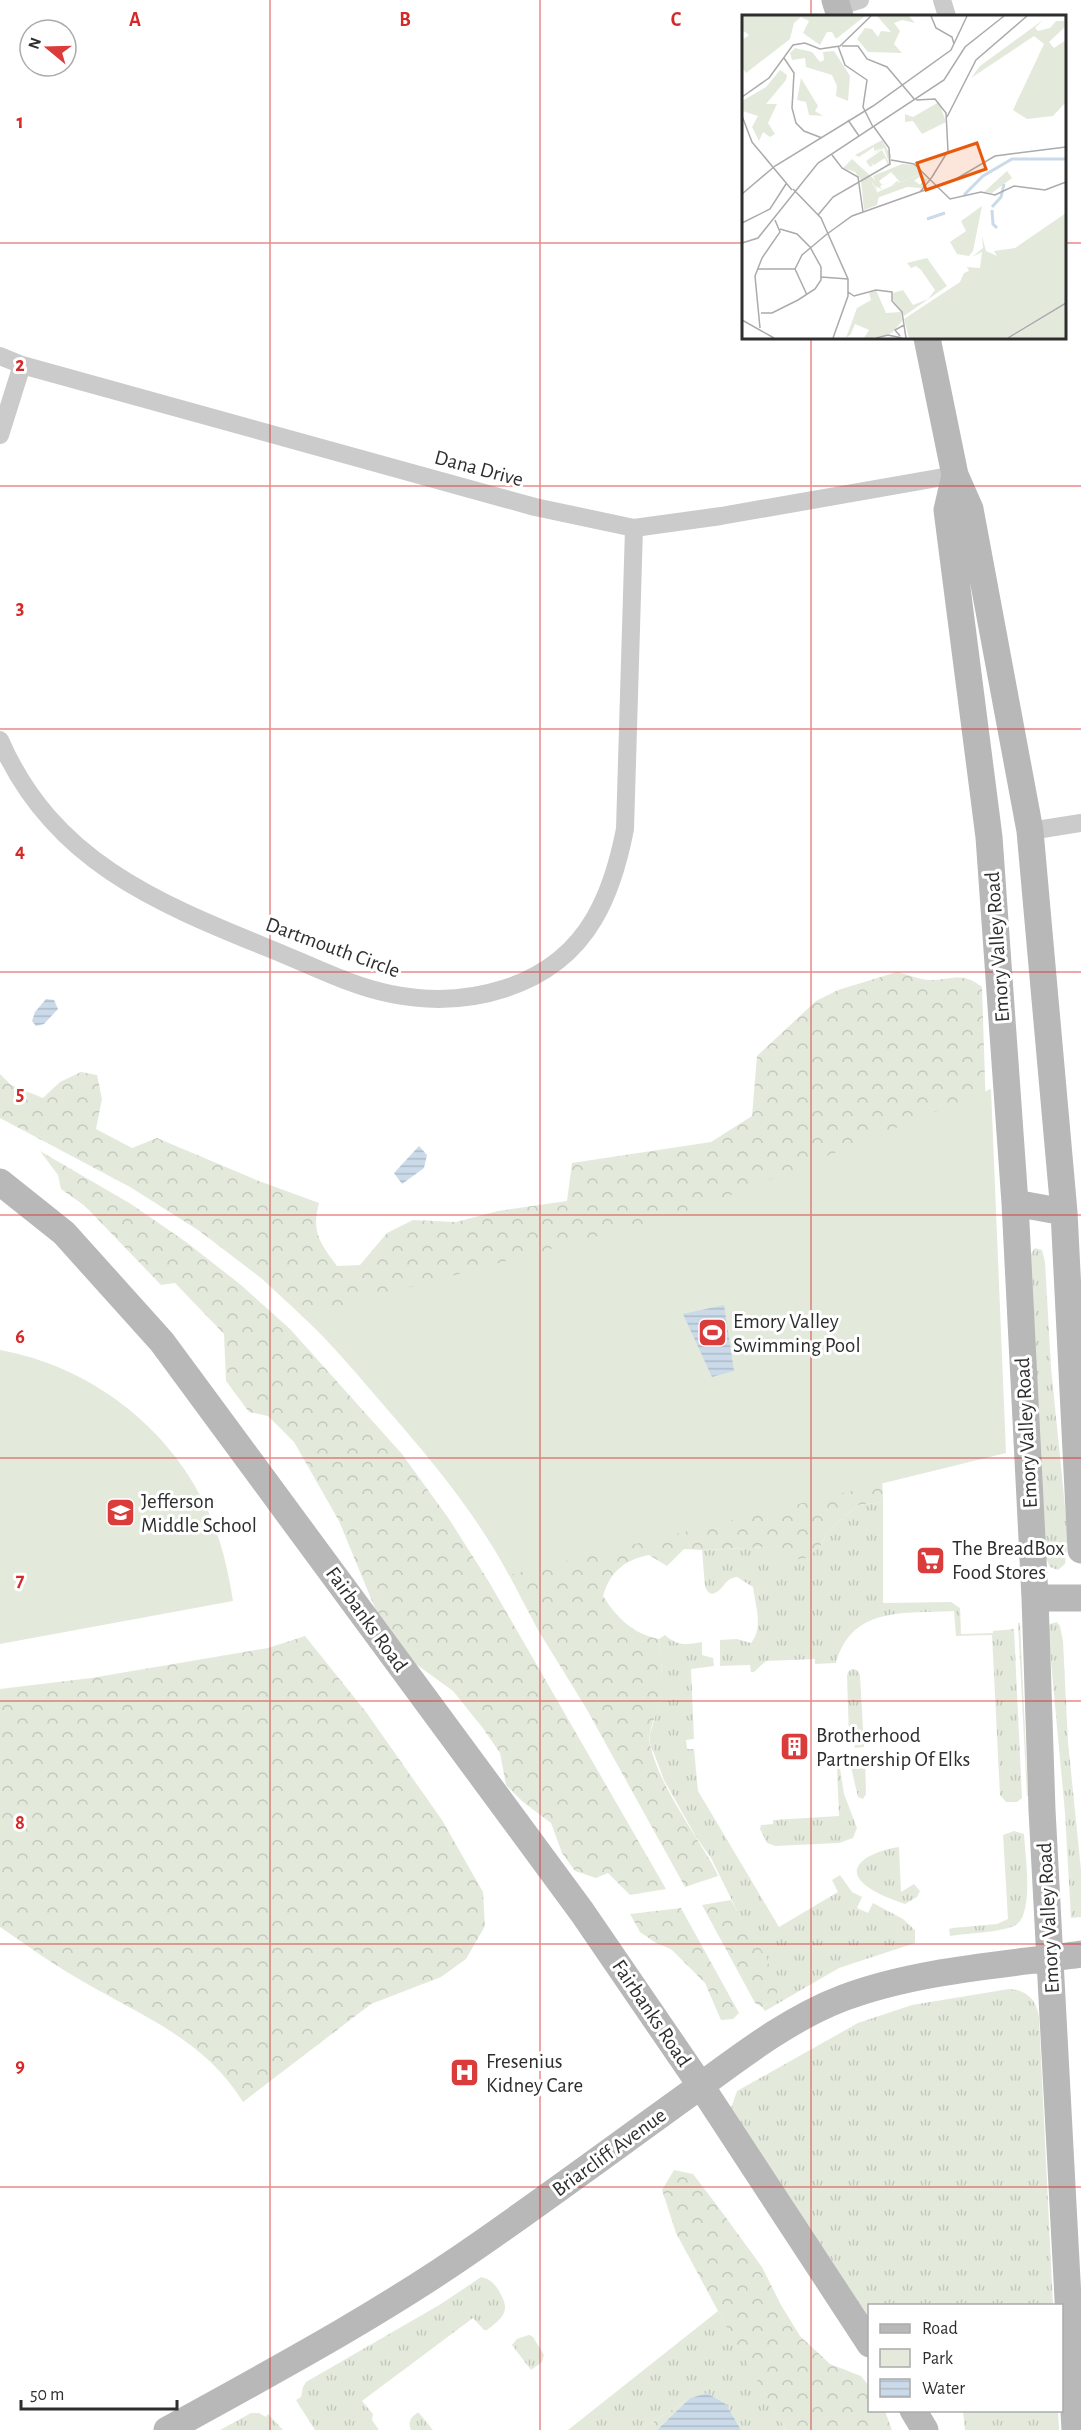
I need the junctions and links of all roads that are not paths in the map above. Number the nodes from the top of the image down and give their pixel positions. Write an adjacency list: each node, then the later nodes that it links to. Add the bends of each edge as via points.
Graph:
1 (942, 0): 2 (street)
2 (947, 15)
3 (927, 339): 7 (main road, Emory Valley Road)
4 (0, 356): 5 (street, Dana Drive)
5 (22, 365): 6 (street); 8 (street, Dana Drive, via 535,507)
6 (0, 435)
7 (955, 475): 8 (street, Dana Drive); 11 (main road, Emory Valley Road, via 970,509); 12 (main road, Emory Valley Road, via 947,510)
8 (634, 528): 9 (street, Dartmouth Circle, via 625,829 620,856 594,919 566,954 529,980 490,994 450,999 390,994 149,897 106,870 56,825 22,783)
9 (0, 740)
10 (1081, 823): 11 (street)
11 (1030, 831): 12 (main road); 15 (main road, Emory Valley Road)
12 (989, 837): 14 (main road, Emory Valley Road)
13 (0, 1182): 21 (main road, Fairbanks Road, via 64,1233 162,1342 582,1912)
14 (1015, 1203): 15 (main road); 17 (main road, Emory Valley Road)
15 (1064, 1212): 16 (main road, Emory Valley Road)
16 (1081, 1550)
17 (1035, 1598): 18 (main road); 20 (main road, Emory Valley Road)
18 (1081, 1598)
19 (1081, 1954): 20 (main road, Briarcliff Avenue)
20 (1050, 1959): 21 (main road, Briarcliff Avenue, via 933,1975 842,1998 765,2039); 26 (main road, Emory Valley Road)
21 (701, 2085): 22 (main road, Fairbanks Road); 24 (main road, Briarcliff Avenue, via 478,2246 387,2306)
22 (868, 2341)
23 (914, 2412): 25 (main road)
24 (166, 2430)
25 (925, 2430)
26 (1075, 2430)

